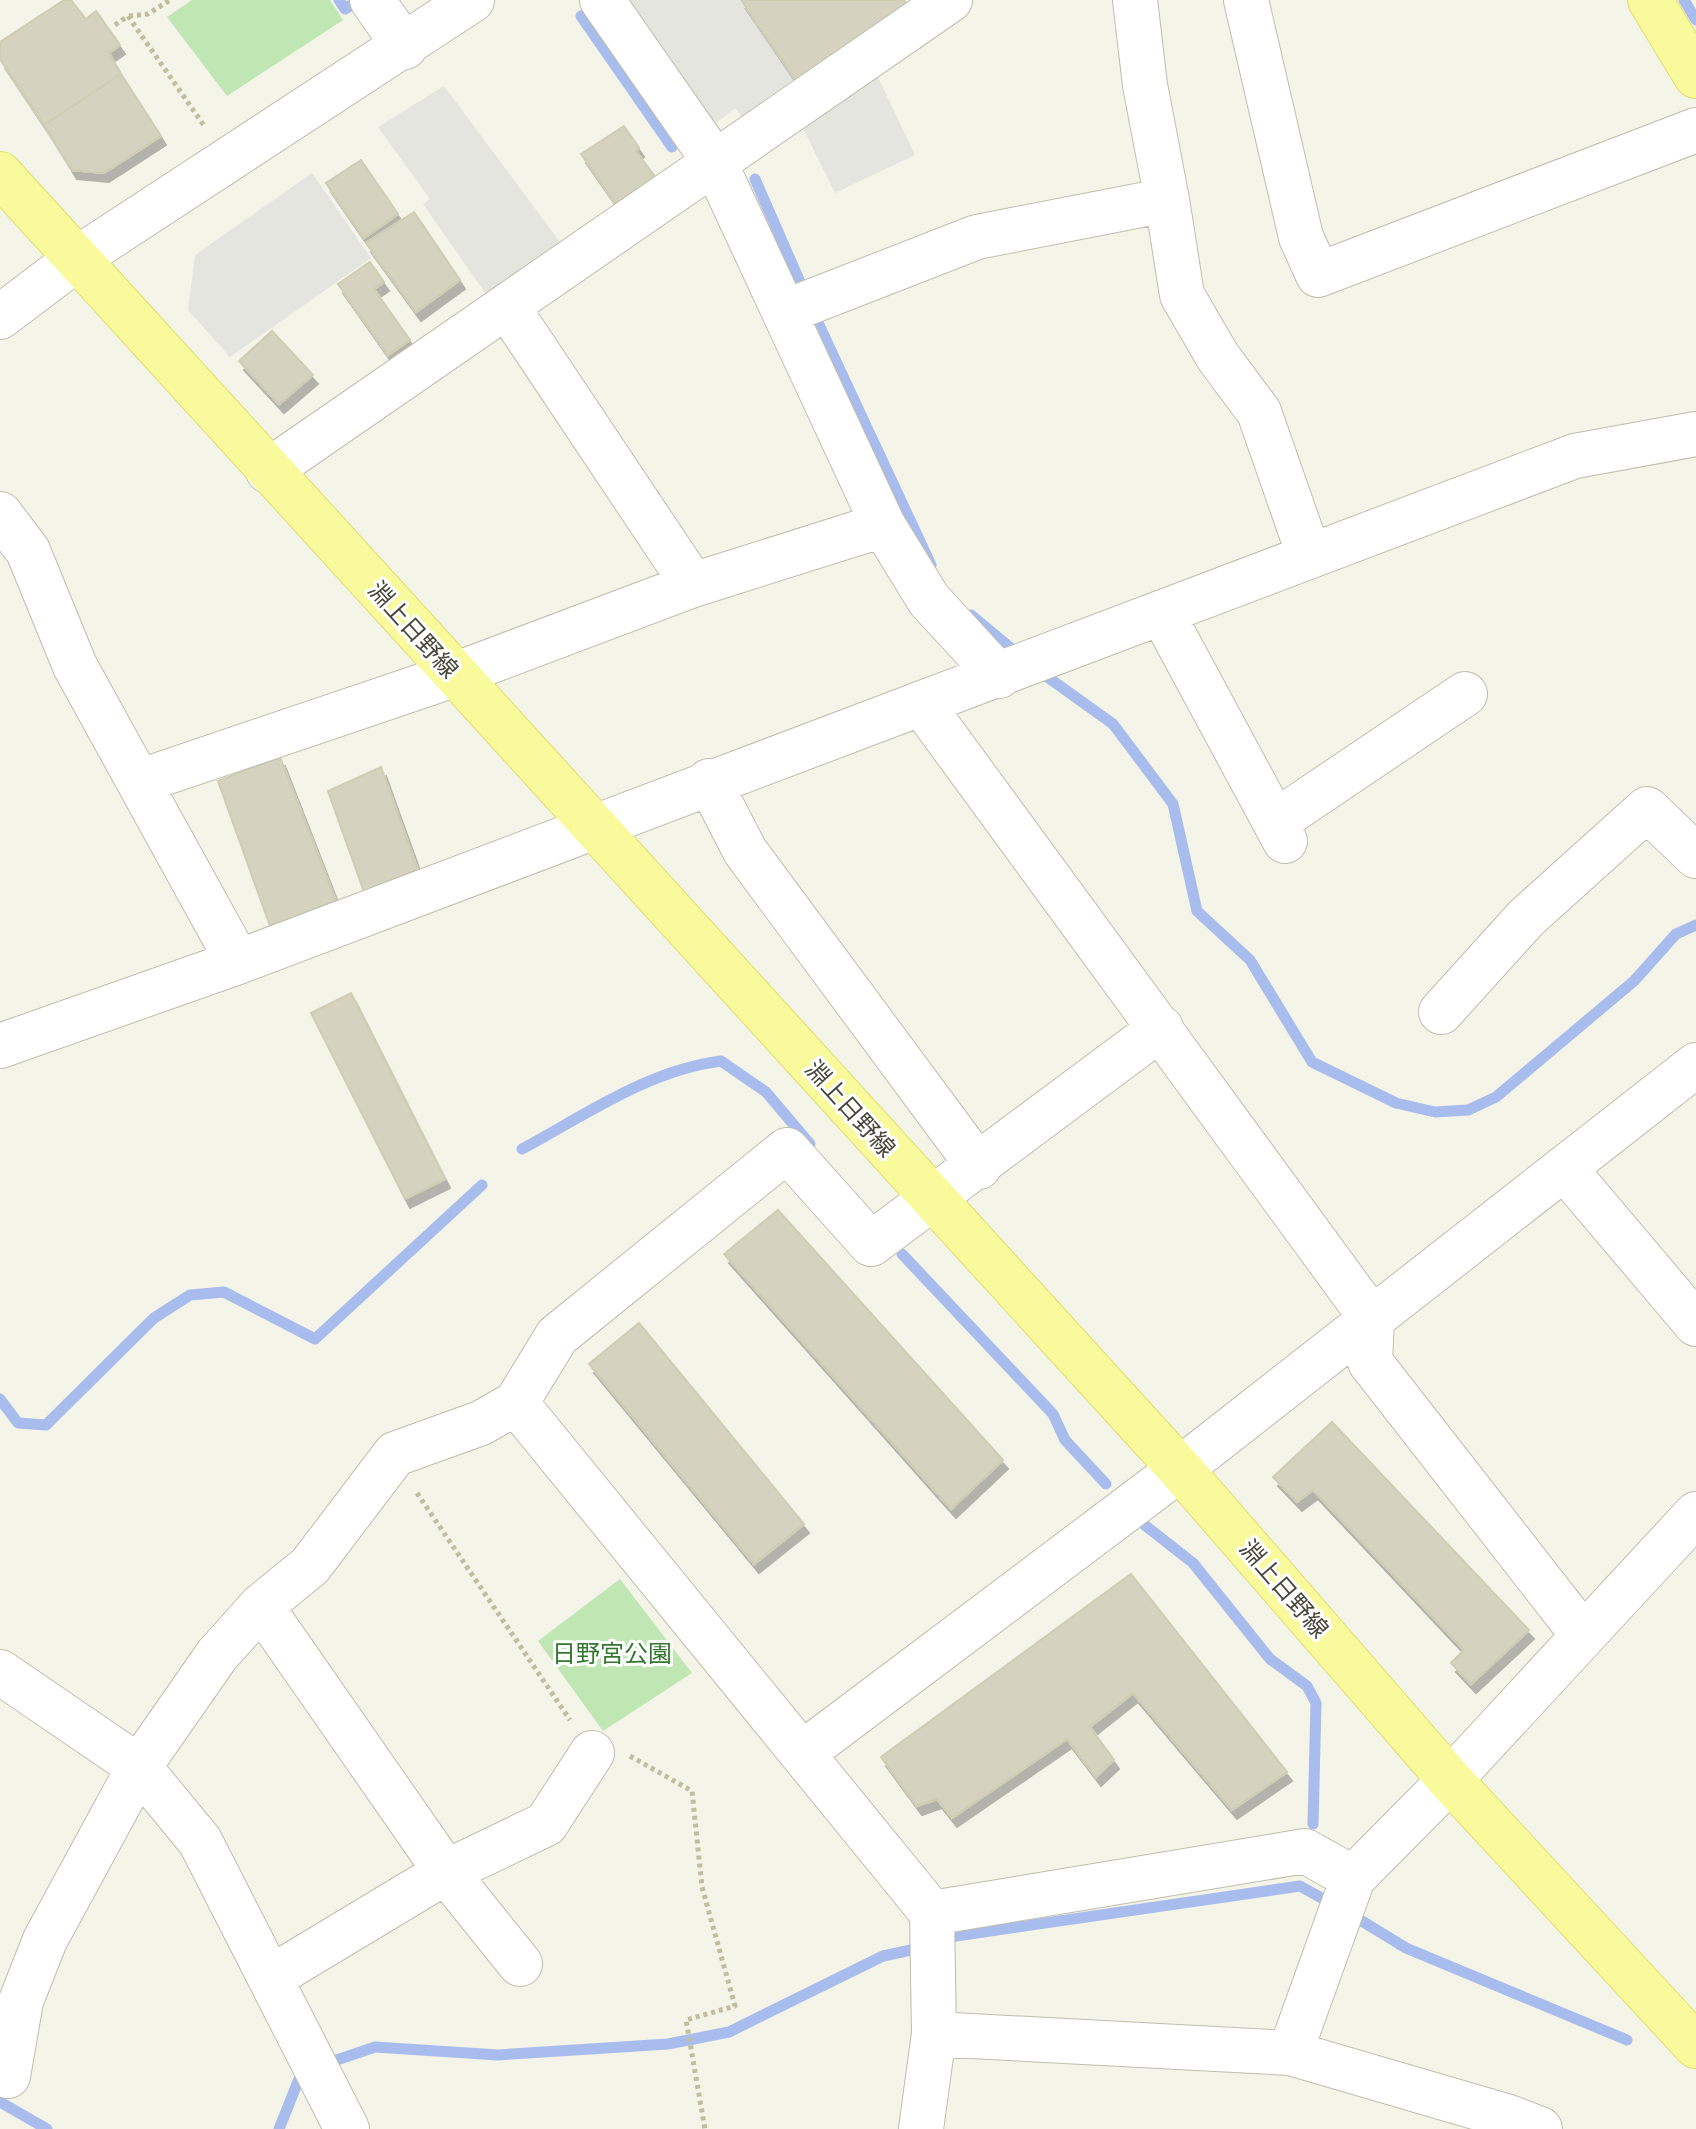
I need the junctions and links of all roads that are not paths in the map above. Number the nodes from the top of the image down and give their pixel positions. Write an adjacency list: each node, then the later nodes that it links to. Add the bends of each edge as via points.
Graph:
1 (472, 0): 8 (street)
2 (602, 0): 11 (street)
3 (950, 0): 11 (street)
4 (1135, 0): 13 (street)
5 (1246, 0): 10 (street, via 1301,237 1318,275)
6 (1650, 0): 9 (main road)
7 (374, 4): 8 (street)
8 (405, 47): 14 (street)
9 (1696, 76)
10 (1696, 130)
11 (714, 161): 15 (street); 16 (street)
12 (0, 174): 14 (main road, 淵上日野線)
13 (1167, 200): 15 (street, via 977,237); 22 (street, via 1182,295 1218,357 1259,412)
14 (78, 258): 17 (street); 19 (main road, 淵上日野線)
15 (802, 305): 21 (street)
16 (508, 308): 19 (street); 23 (street)
17 (0, 317)
18 (1696, 434): 22 (street, via 1575,456)
19 (268, 471): 26 (main road, 淵上日野線)
20 (0, 514): 29 (street, via 28,551 75,666)
21 (883, 525): 23 (street); 25 (street, via 929,600)
22 (1309, 555): 24 (street)
23 (693, 585): 26 (street)
24 (1162, 613): 25 (street); 27 (street, via 1280,832)
25 (1020, 668): 28 (street)
26 (454, 675): 29 (street); 31 (main road, 淵上日野線)
27 (1465, 694)
28 (921, 703): 30 (street); 35 (street)
29 (141, 781): 33 (street)
30 (709, 781): 31 (street); 38 (street, via 745,851)
31 (595, 827): 33 (street); 40 (main road, 淵上日野線)
32 (1696, 856): 34 (street, via 1647,809 1526,918)
33 (238, 962): 36 (street)
34 (1441, 1012)
35 (1161, 1028): 38 (street); 41 (street)
36 (0, 1046)
37 (1696, 1065): 39 (street)
38 (979, 1167): 40 (street)
39 (1564, 1168): 41 (street); 42 (street)
40 (933, 1201): 43 (street, via 871,1244 787,1150 557,1336); 44 (main road, 淵上日野線)
41 (1372, 1319): 44 (street); 47 (street, via 1370,1362)
42 (1696, 1324)
43 (516, 1403): 46 (street, via 481,1423 395,1454 310,1566); 49 (street)
44 (1180, 1469): 49 (street); 52 (main road, 淵上日野線)
45 (1696, 1514): 47 (street)
46 (261, 1606): 51 (street, via 217,1655); 53 (street)
47 (1583, 1635): 52 (street)
48 (0, 1672): 51 (street)
49 (804, 1752): 55 (street)
50 (592, 1753): 53 (street, via 546,1824)
51 (139, 1767): 57 (street, via 200,1841); 61 (street, via 45,1940 21,2001)
52 (1450, 1780): 54 (street); 59 (main road, 淵上日野線)
53 (446, 1872): 56 (street); 57 (street)
54 (1353, 1878): 55 (street, via 1305,1851); 60 (street)
55 (932, 1933): 58 (street)
56 (520, 1964)
57 (270, 1978): 62 (street)
58 (934, 2034): 60 (street); 63 (street)
59 (1696, 2046)
60 (1290, 2053): 64 (street)
61 (8, 2076)
62 (347, 2129)
63 (921, 2129)
64 (1540, 2129)

